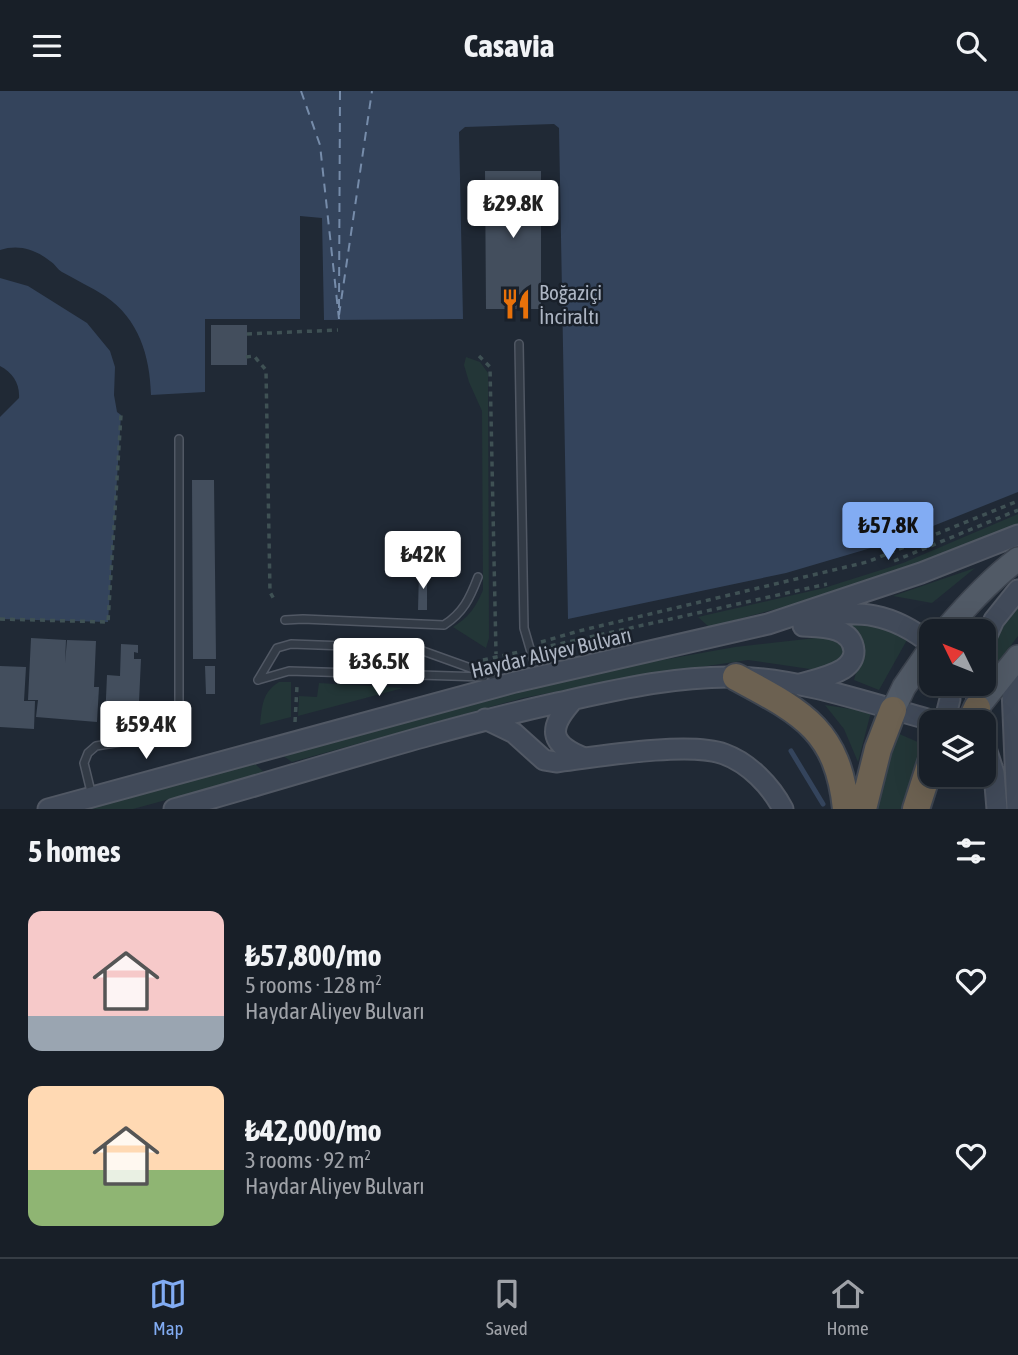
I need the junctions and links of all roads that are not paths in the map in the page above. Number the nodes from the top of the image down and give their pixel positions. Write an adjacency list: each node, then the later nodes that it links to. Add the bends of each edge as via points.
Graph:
1 (519, 344): 13 (lane, via 524,628)
2 (179, 439): 28 (lane, via 179,717 164,735 91,749 84,763)
3 (1018, 534): 10 (main road, Haydar Aliyev Bulvarı, via 921,573)
4 (1018, 559): 7 (main road)
5 (478, 577): 9 (lane, via 469,601 444,625)
6 (1018, 590): 8 (main road)
7 (955, 619)
8 (995, 619)
9 (285, 620)
10 (768, 624): 11 (main road, via 862,614 888,618); 17 (main road, Haydar Aliyev Bulvarı); 18 (main road, via 834,628 851,643 854,654 847,666)
11 (919, 635)
12 (1018, 657): 21 (main road); 37 (main road, via 1012,689)
13 (533, 659)
14 (919, 664): 20 (main road)
15 (492, 677): 15 (lane, via 401,647 291,644 277,648 258,680 289,671); 17 (lane)
16 (736, 677): 18 (main road); 19 (main road, via 643,684); 32 (highway, via 813,725 837,763)
17 (515, 682): 28 (main road, Haydar Aliyev Bulvarı)
18 (799, 684): 20 (main road)
19 (573, 699): 23 (main road); 24 (main road, via 560,715 555,736 566,751)
20 (893, 710): 22 (main road); 33 (highway)
21 (975, 710)
22 (919, 717)
23 (485, 719): 24 (main road, via 513,733 544,760); 30 (main road)
24 (585, 758): 31 (main road, via 651,751 722,753 764,782)
25 (923, 787): 34 (highway)
26 (939, 787): 35 (highway)
27 (995, 787): 36 (main road)
28 (93, 797): 29 (main road, Haydar Aliyev Bulvarı)
29 (48, 809)
30 (174, 809)
31 (783, 809)
32 (846, 809)
33 (863, 809)
34 (916, 809)
35 (930, 809)
36 (997, 809)
37 (1017, 809)

